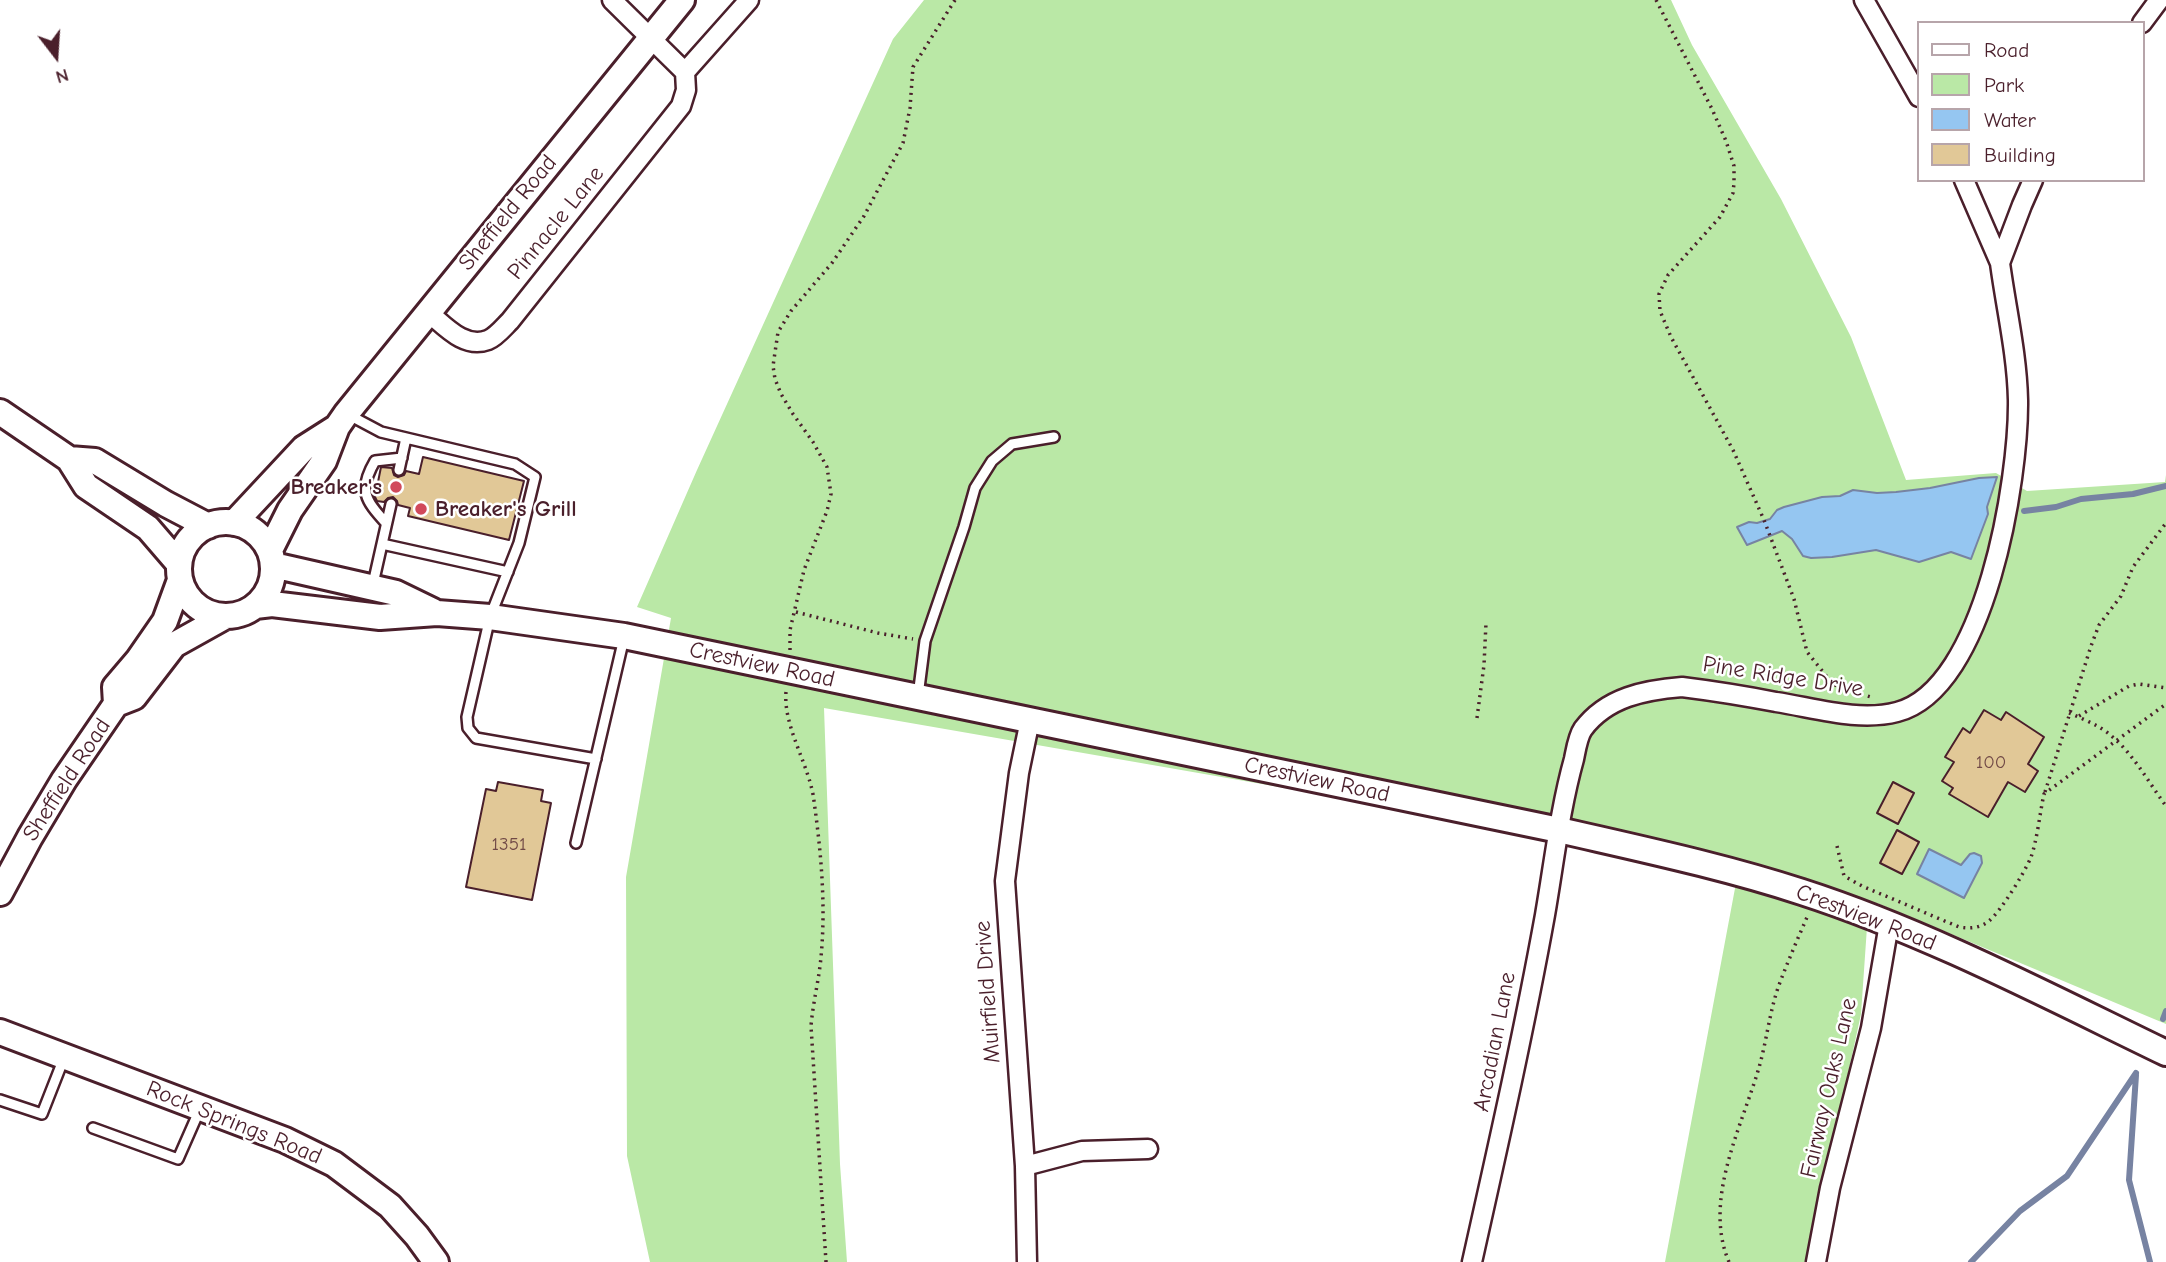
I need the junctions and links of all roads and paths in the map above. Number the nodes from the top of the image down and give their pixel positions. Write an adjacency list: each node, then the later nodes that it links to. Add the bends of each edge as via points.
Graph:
1 (612, 0): 9 (street)
2 (681, 0): 9 (street, Sheffield Road)
3 (749, 0): 10 (street)
4 (955, 0): 34 (path, via 913,67 903,143 877,193 832,263 778,332 775,379 830,477 827,511 804,570)
5 (1656, 0): 47 (path, via 1723,134 1734,183 1720,217 1668,275 1659,294 1660,311 1764,520 1794,599 1807,652 1832,684 1877,699)
6 (1864, 0): 11 (street)
7 (2159, 0): 8 (street)
8 (2143, 21)
9 (649, 38): 10 (street); 15 (street, Sheffield Road)
10 (685, 72): 15 (street, Pinnacle Lane, via 681,106 490,340 461,339)
11 (1918, 95)
12 (1965, 182): 14 (street, Pine Ridge Drive)
13 (2032, 182): 14 (street, Pine Ridge Drive)
14 (2000, 263): 47 (street, Pine Ridge Drive, via 2018,399 2015,466 1990,583 1970,635 1948,672 1917,704)
15 (428, 312): 17 (street, Sheffield Road)
16 (0, 412): 21 (street)
17 (342, 421): 19 (lane); 24 (street, Sheffield Road, via 304,448); 29 (street, Sheffield Road, via 324,461 290,510)
18 (1054, 437): 40 (lane, via 1012,444 992,460 975,488)
19 (406, 438): 20 (lane); 31 (lane, via 515,464 535,477)
20 (402, 458): 22 (lane); 25 (lane, via 375,461 365,486 368,504)
21 (69, 459): 27 (street, via 95,461); 30 (street, via 86,486 148,528)
22 (399, 470)
23 (391, 504): 25 (lane)
24 (234, 523): 27 (street); 29 (street, via 261,537)
25 (386, 523): 28 (lane)
26 (2166, 523): 46 (path, via 2099,625)
27 (208, 526): 30 (street, via 183,549)
28 (382, 544): 31 (lane); 32 (lane)
29 (271, 557): 32 (street, Crestview Road); 33 (street, via 272,580)
30 (180, 572): 36 (street, via 186,594 197,606); 44 (street, Sheffield Road, via 165,621 115,687)
31 (508, 572): 37 (lane)
32 (372, 587): 35 (street, Crestview Road)
33 (255, 606): 35 (street, Crestview Road, via 380,617); 36 (street)
34 (796, 612): 40 (path); 41 (path, via 790,630)
35 (437, 613): 37 (street, Crestview Road)
36 (226, 616): 44 (street, Sheffield Road, via 174,645 134,697)
37 (491, 617): 39 (street, Crestview Road); 52 (lane, via 468,728 476,738)
38 (1486, 623): 49 (path)
39 (624, 636): 41 (street, Crestview Road); 52 (lane)
40 (925, 641): 43 (lane)
41 (789, 670): 43 (street, Crestview Road); 71 (path, via 786,698 814,796 822,879 821,959 811,1026)
42 (2166, 688): 48 (path, via 2129,686)
43 (918, 696): 50 (street, Crestview Road)
44 (116, 704): 59 (street, Sheffield Road, via 64,780)
45 (2166, 704): 51 (path)
46 (2069, 713): 48 (path); 53 (path)
47 (1883, 715): 55 (street, Pine Ridge Drive, via 1864,716 1682,687 1626,697 1601,709 1581,731)
48 (2078, 717): 51 (path)
49 (1478, 718)
50 (1030, 720): 55 (street, Crestview Road); 69 (street, Muirfield Drive, via 1005,881)
51 (2115, 740): 53 (path); 54 (path)
52 (596, 759): 56 (lane)
53 (2044, 794): 58 (path, via 2032,856 2002,906 1978,927 1959,928)
54 (2166, 807)
55 (1559, 830): 60 (street, Crestview Road, via 1726,869); 73 (street, Arcadian Lane, via 1512,1083)
56 (576, 843)
57 (1837, 846): 58 (path)
58 (1844, 876): 60 (path)
59 (0, 893)
60 (1821, 899): 61 (street, Crestview Road); 74 (path, via 1811,906 1779,987 1724,1178 1720,1230)
61 (1889, 924): 63 (street, Crestview Road); 75 (street, Fairway Oaks Lane, via 1871,1028)
62 (0, 1032): 64 (street, Rock Springs Road)
63 (2166, 1053)
64 (65, 1056): 65 (lane, via 42,1114); 66 (street, Rock Springs Road)
65 (0, 1100)
66 (201, 1108): 67 (lane, via 178,1159); 70 (street, Rock Springs Road, via 334,1164 390,1206)
67 (93, 1128)
68 (1148, 1149): 69 (street, via 1082,1151)
69 (1025, 1166): 72 (street, Muirfield Drive)
70 (436, 1262)
71 (826, 1262)
72 (1027, 1262)
73 (1472, 1262)
74 (1729, 1262)
75 (1816, 1262)

